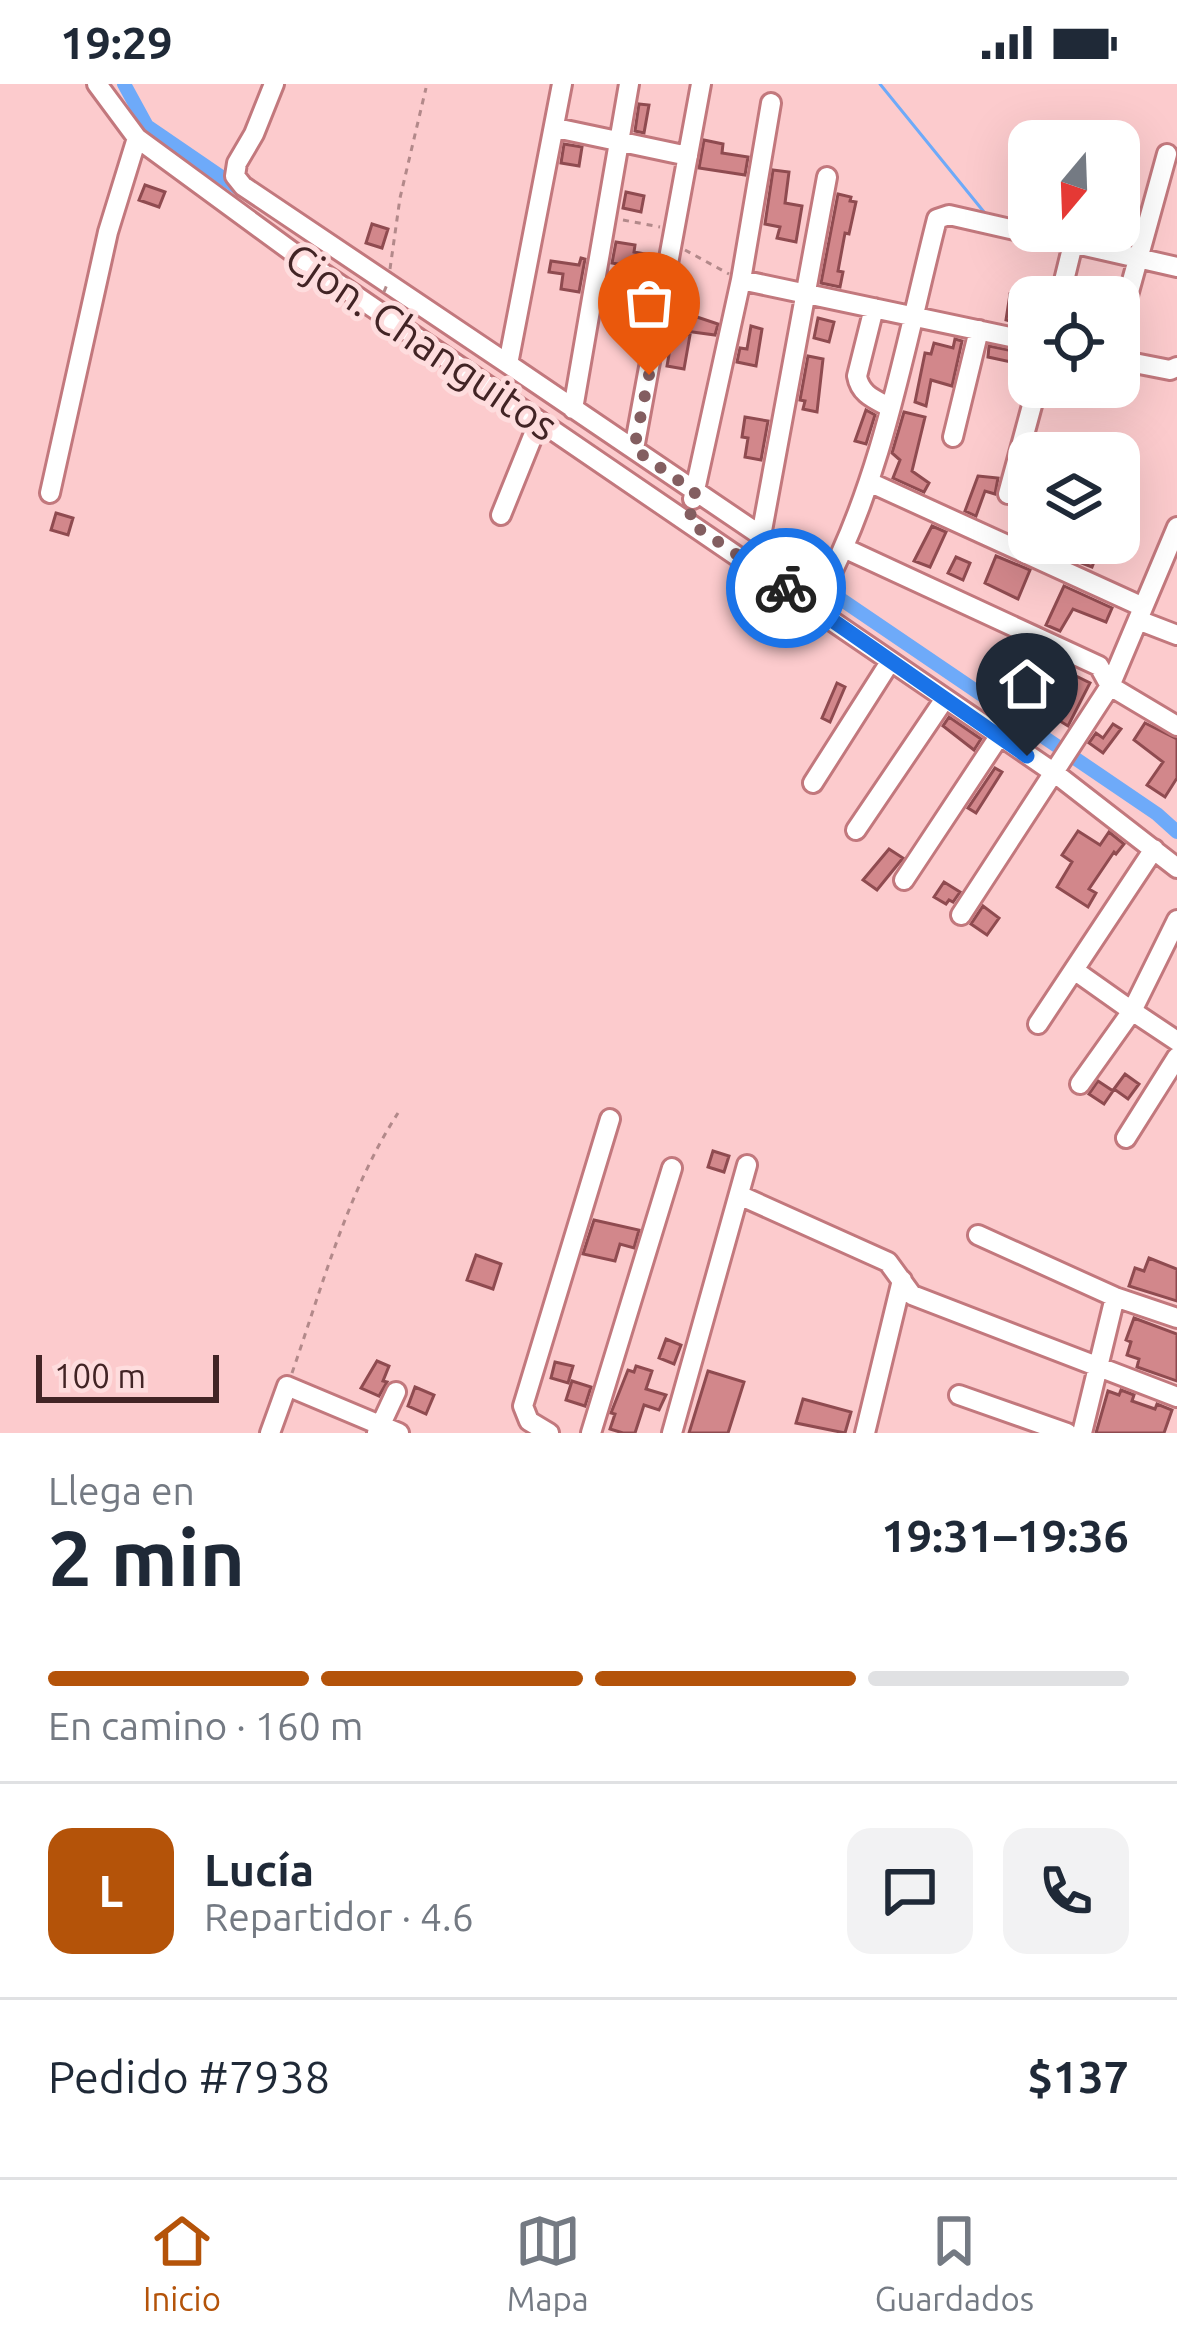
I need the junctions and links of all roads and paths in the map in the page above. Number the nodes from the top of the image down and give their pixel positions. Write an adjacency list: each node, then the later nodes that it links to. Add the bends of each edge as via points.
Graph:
1 (97, 84): 9 (street, Cjon. Changuitos)
2 (274, 84): 26 (street, via 237,163 243,186)
3 (562, 84): 8 (street)
4 (629, 84): 10 (street)
5 (701, 84): 12 (street)
6 (426, 88): 20 (path, bridge)
7 (771, 104): 19 (street)
8 (556, 128): 10 (street); 26 (street)
9 (137, 138): 31 (street, Cjon. Changuitos); 35 (street)
10 (617, 142): 12 (street); 30 (street)
11 (1166, 154): 16 (street)
12 (688, 156): 33 (street)
13 (827, 177): 21 (street)
14 (1008, 229): 23 (street, via 937,219)
15 (1108, 252): 16 (street)
16 (1138, 259): 17 (street); 18 (street)
17 (1177, 267)
18 (1133, 276)
19 (741, 280): 21 (street); 36 (street)
20 (384, 292)
21 (806, 292): 22 (street); 39 (street)
22 (874, 308): 23 (street); 29 (street, via 857,376 867,395)
23 (912, 316): 24 (street); 29 (street)
24 (979, 330): 25 (street); 32 (street)
25 (1008, 336)
26 (508, 364): 30 (street)
27 (1140, 364): 28 (street)
28 (1177, 367)
29 (889, 407): 34 (street)
30 (573, 409): 33 (street)
31 (539, 421): 36 (street, Cjon. Changuitos); 37 (street)
32 (952, 437)
33 (634, 449): 36 (street)
34 (869, 482): 40 (street); 43 (street)
35 (50, 493)
36 (692, 506): 39 (street); 42 (street, Cjon. Changuitos)
37 (501, 515)
38 (1177, 527): 41 (street)
39 (760, 536): 42 (street)
40 (844, 548): 42 (street); 46 (street, via 1099,666)
41 (1172, 555): 43 (street)
42 (821, 593): 45 (street, Cjon. Changuitos)
43 (1140, 613): 44 (street); 46 (street)
44 (1177, 635)
45 (890, 662): 47 (street, Cjon. Changuitos); 51 (street)
46 (1110, 686): 48 (street); 50 (street)
47 (944, 700): 49 (street, Cjon. Changuitos); 52 (street)
48 (1177, 726)
49 (998, 738): 50 (street, Cjon. Changuitos); 55 (street)
50 (1059, 769): 53 (street, Cjon. Changuitos); 56 (street)
51 (813, 783)
52 (856, 830)
53 (1154, 849): 54 (street, Cjon. Changuitos); 58 (street)
54 (1177, 868)
55 (904, 880)
56 (961, 915)
57 (1177, 920): 59 (street)
58 (1074, 970): 59 (street); 60 (street)
59 (1132, 1011): 61 (street); 63 (street)
60 (1038, 1024)
61 (1177, 1041)
62 (1177, 1057): 66 (street)
63 (1080, 1084)
64 (398, 1112): 75 (path, via 351,1212)
65 (610, 1119): 81 (street, via 523,1406 529,1421)
66 (1126, 1138)
67 (747, 1165): 69 (street)
68 (672, 1168): 82 (street)
69 (740, 1196): 71 (street, via 888,1262); 83 (street)
70 (978, 1235): 72 (street)
71 (902, 1280): 74 (street, via 912,1295); 84 (street)
72 (1115, 1297): 73 (street); 74 (street)
73 (1177, 1318)
74 (1098, 1369): 78 (street); 86 (street)
75 (287, 1386): 79 (street); 80 (street)
76 (396, 1392): 79 (street)
77 (959, 1395): 85 (street)
78 (1177, 1397)
79 (385, 1431)
80 (269, 1433)
81 (549, 1433)
82 (591, 1433)
83 (672, 1433)
84 (865, 1433)
85 (1067, 1433)
86 (1082, 1433)

